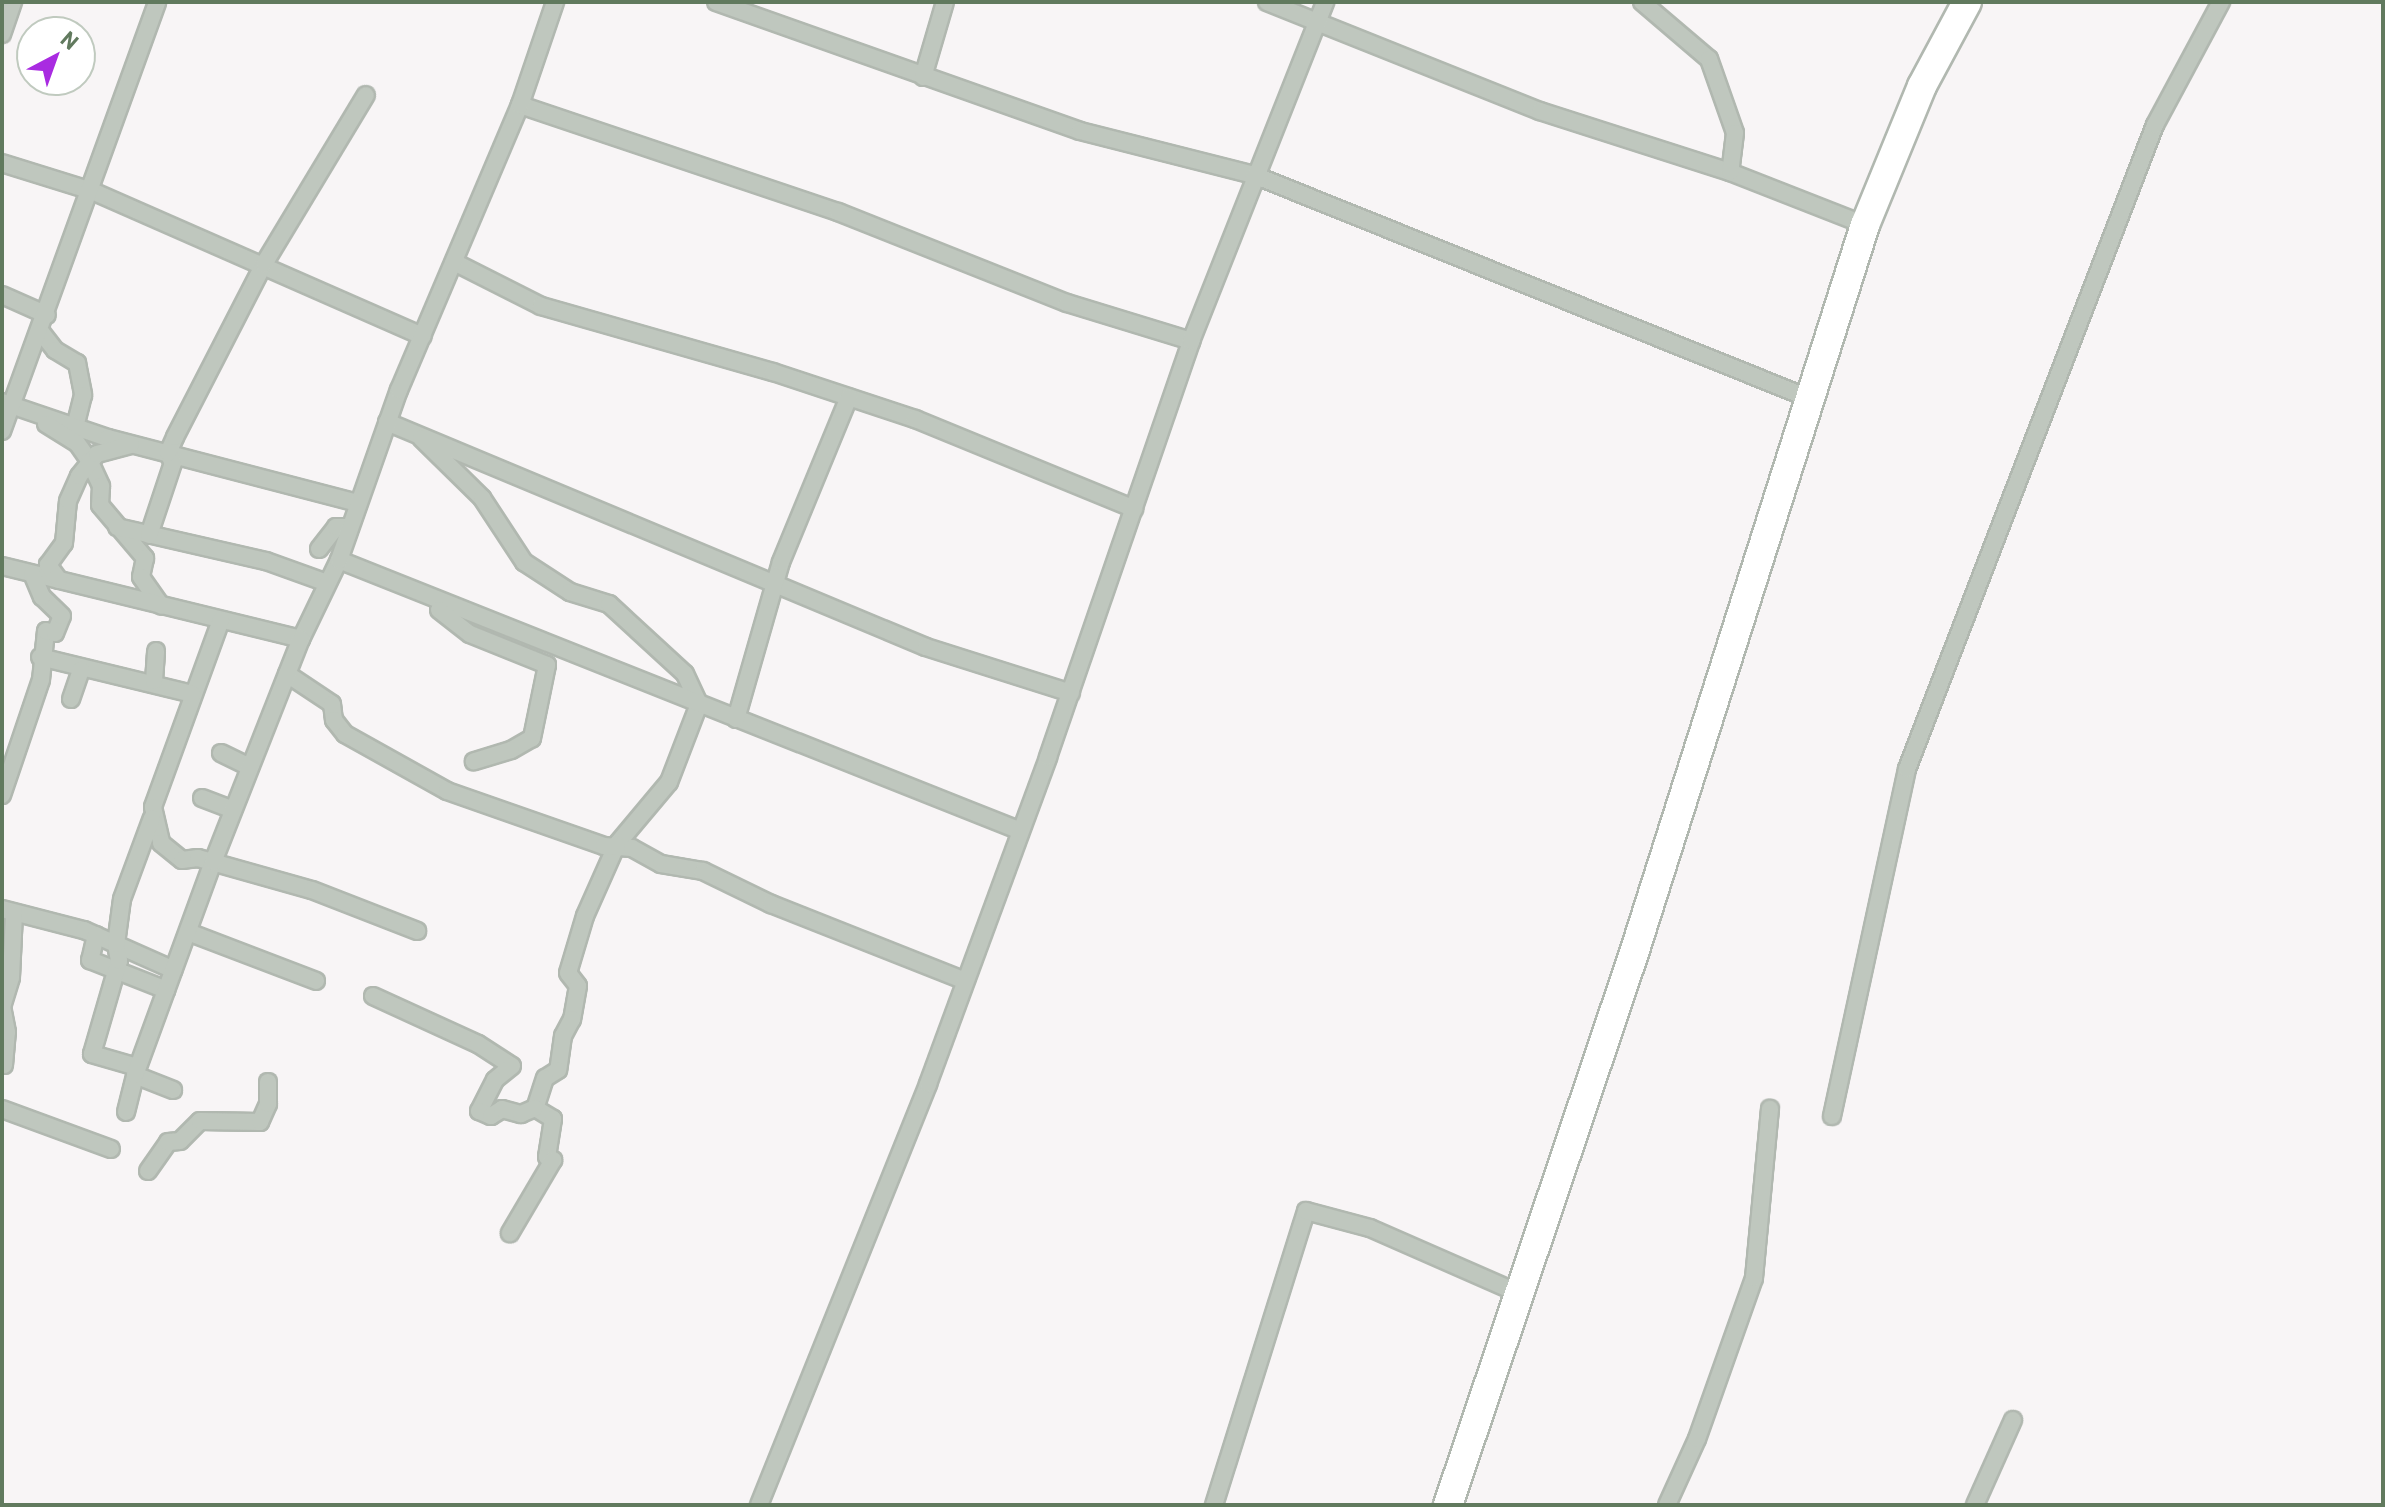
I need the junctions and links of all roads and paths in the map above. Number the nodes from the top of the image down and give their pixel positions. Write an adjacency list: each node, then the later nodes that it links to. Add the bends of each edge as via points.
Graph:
1 (157, 2): 19 (street)
2 (555, 2): 15 (street)
3 (716, 2): 13 (street)
4 (945, 2): 13 (street)
5 (1267, 2): 11 (street)
6 (1325, 2): 11 (street)
7 (1642, 2): 17 (street, via 1709,59 1735,133)
8 (1967, 2): 20 (highway, via 1922,86)
9 (2221, 2): 94 (street, via 2150,139 1907,769)
10 (9, 5): 12 (street)
11 (1316, 22): 17 (street, via 1540,111); 18 (street)
12 (2, 34)
13 (923, 77): 18 (street, via 1080,131)
14 (366, 95): 22 (street)
15 (520, 105): 21 (street); 27 (street, via 838,212 1067,303)
16 (2, 163): 19 (street)
17 (1730, 172): 20 (street)
18 (1254, 175): 27 (street); 29 (street)
19 (92, 191): 22 (street); 24 (street)
20 (1865, 225): 29 (highway)
21 (454, 262): 26 (street); 28 (street, via 541,306)
22 (264, 264): 26 (street); 36 (street)
23 (2, 295): 24 (street)
24 (47, 315): 25 (street)
25 (41, 332): 30 (street); 32 (street, via 55,350 77,363 83,395)
26 (423, 336): 31 (street)
27 (1191, 341): 39 (street)
28 (849, 397): 39 (street); 51 (street)
29 (1811, 399): 98 (highway, via 1617,1003)
30 (12, 405): 32 (street); 33 (street); 37 (street, via 77,443)
31 (387, 422): 34 (street); 38 (street)
32 (75, 427): 35 (street)
33 (2, 431)
34 (421, 438): 51 (street); 63 (street, via 482,498 524,562 570,592 609,604 685,674)
35 (132, 444): 36 (street); 37 (street)
36 (168, 453): 38 (street); 42 (street, via 173,463)
37 (89, 460): 40 (street, via 101,486 100,505); 48 (street, via 68,501 64,543 48,565)
38 (358, 503): 41 (street)
39 (1134, 509): 60 (street)
40 (117, 527): 42 (street); 52 (street, via 145,558 141,577)
41 (350, 527): 43 (street, via 336,527); 44 (street)
42 (149, 535): 49 (street, via 294,579)
43 (319, 549)
44 (339, 560): 46 (street); 49 (street)
45 (2, 566): 47 (street)
46 (362, 569): 63 (street); 66 (street, via 373,582 431,605 470,634 547,665 532,738)
47 (26, 573): 48 (street); 50 (street); 56 (street, via 62,616 55,633 46,631)
48 (59, 580): 52 (street)
49 (327, 583): 54 (street)
50 (9, 584)
51 (775, 586): 60 (street, via 926,647); 64 (street)
52 (161, 606): 53 (street)
53 (221, 620): 54 (street); 61 (street)
54 (301, 639): 57 (street)
55 (156, 651): 59 (street)
56 (40, 657): 58 (street); 68 (street, via 41,680)
57 (287, 674): 67 (street); 73 (street, via 332,704 334,720 345,734 386,761 447,791 532,822 604,846)
58 (88, 676): 59 (street); 62 (street)
59 (154, 681): 61 (street)
60 (1071, 693): 72 (street)
61 (193, 694): 71 (street)
62 (71, 699)
63 (699, 704): 64 (street); 73 (street, via 669,782)
64 (736, 719): 72 (street)
65 (221, 753): 67 (street)
66 (474, 761)
67 (250, 767): 70 (street)
68 (2, 795)
69 (202, 798): 70 (street)
70 (233, 810): 74 (street)
71 (152, 818): 74 (street, via 170,854); 79 (street, via 122,899)
72 (1018, 830): 83 (street)
73 (617, 844): 83 (street, via 661,864 703,871 771,904); 90 (street, via 568,973 578,986 558,1070 545,1078)
74 (213, 862): 76 (street, via 312,890); 77 (street)
75 (8, 911): 78 (street); 86 (street, via 11,977 2,1007 7,1032)
76 (417, 931)
77 (188, 932): 81 (street); 82 (street)
78 (96, 935): 79 (street); 80 (street, via 90,960)
79 (116, 944): 80 (street); 81 (street)
80 (116, 970): 84 (street); 87 (street, via 92,1054)
81 (174, 970): 84 (street)
82 (316, 981)
83 (965, 981): 100 (street)
84 (166, 990): 87 (street)
85 (373, 996): 90 (street, via 478,1044 512,1066 495,1080 479,1111 491,1116 502,1109 521,1114)
86 (4, 1065)
87 (136, 1071): 89 (street); 93 (street)
88 (268, 1082): 96 (street, via 268,1104 260,1122 200,1121 180,1141 168,1142)
89 (173, 1090)
90 (535, 1108): 97 (street, via 553,1119 547,1157 553,1160)
91 (2, 1109): 95 (street)
92 (1770, 1109): 103 (street, via 1754,1278 1697,1439)
93 (126, 1112)
94 (1832, 1116)
95 (111, 1149)
96 (148, 1171)
97 (510, 1233)
98 (1516, 1292): 101 (street, via 1370,1228 1306,1211); 102 (highway)
99 (2013, 1420): 104 (street)
100 (759, 1505)
101 (1214, 1505)
102 (1448, 1505)
103 (1667, 1505)
104 (1975, 1505)

